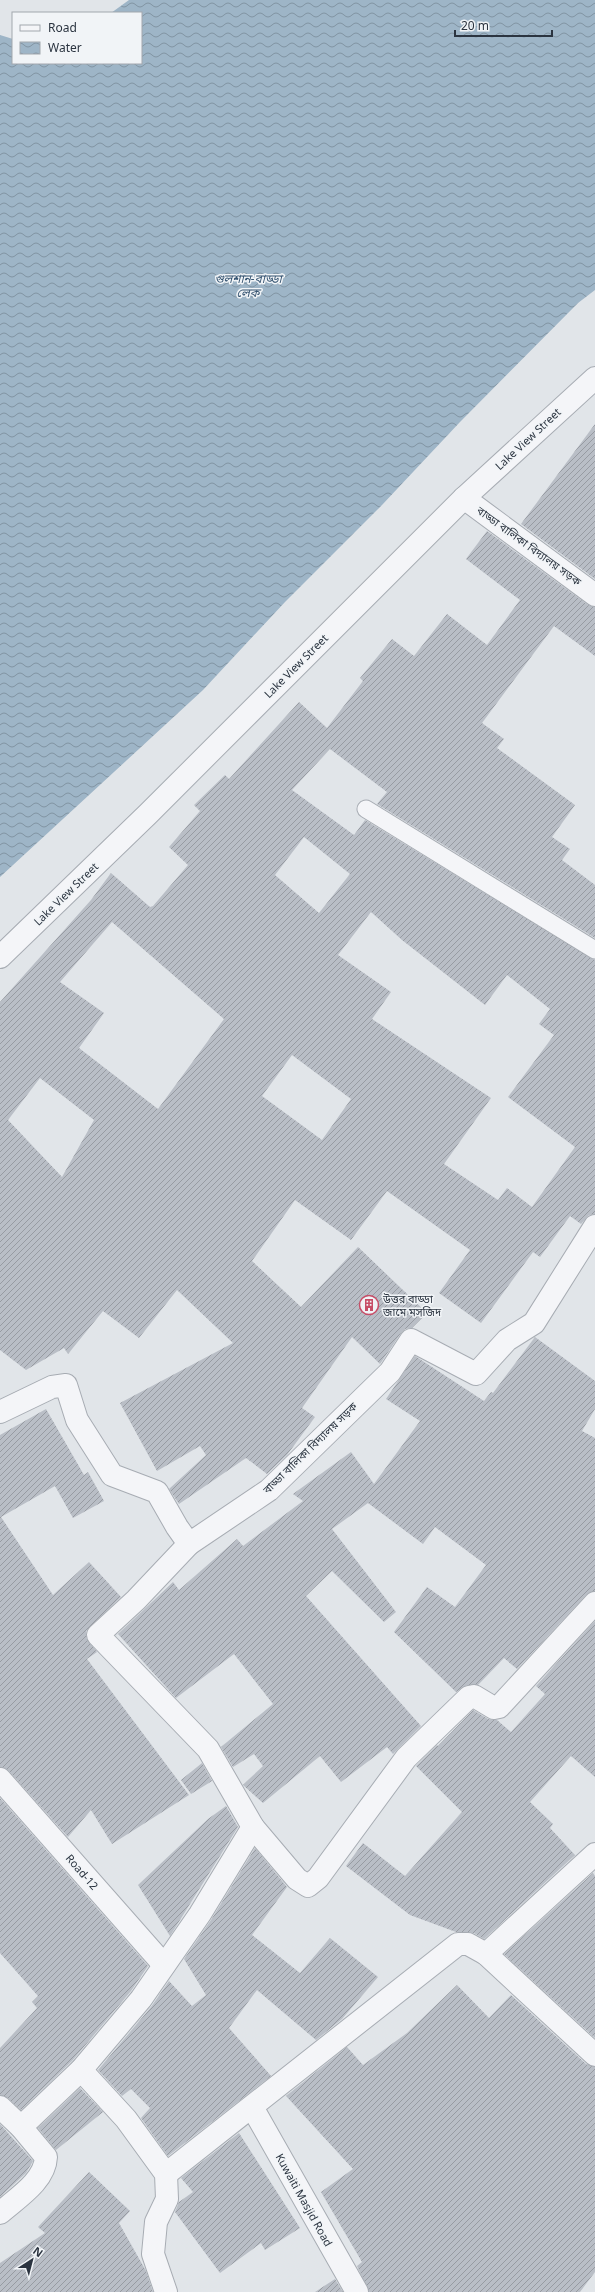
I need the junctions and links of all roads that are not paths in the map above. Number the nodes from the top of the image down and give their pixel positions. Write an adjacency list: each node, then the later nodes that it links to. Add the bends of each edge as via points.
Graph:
1 (595, 378): 2 (street, Lake View Street)
2 (464, 498): 3 (street, বাড্ডা বালিকা বিদ্যালয় সড়ক); 6 (street, Lake View Street, via 148,814)
3 (595, 595)
4 (366, 809): 5 (lane)
5 (595, 950)
6 (0, 957)
7 (595, 1226): 9 (street, বাড্ডা বালিকা বিদ্যালয় সড়ক, via 534,1323 508,1340 476,1374 412,1340 390,1372 269,1490)
8 (0, 1412): 9 (street, via 52,1387 66,1385 77,1420 112,1475 157,1492)
9 (189, 1544): 12 (street, via 136,1600 98,1635 208,1749)
10 (595, 1603): 12 (street, via 499,1707 494,1708 474,1696 469,1697 406,1758 318,1878 308,1886 297,1879)
11 (0, 1779): 15 (street, Road-12)
12 (253, 1827): 15 (street, via 200,1914)
13 (595, 1854): 14 (street)
14 (486, 1954): 16 (street); 19 (street, via 468,1944 458,1944)
15 (164, 1965): 17 (street, via 141,1999)
16 (595, 2055)
17 (81, 2070): 20 (street); 21 (street, via 126,2119)
18 (0, 2107): 20 (street)
19 (252, 2107): 21 (street); 24 (street, Kuwaiti Masjid Road)
20 (21, 2127): 22 (street, via 46,2157 45,2168 40,2176)
21 (166, 2174): 23 (street, via 167,2199 156,2222 153,2254)
22 (0, 2213)
23 (166, 2292)
24 (357, 2292)

